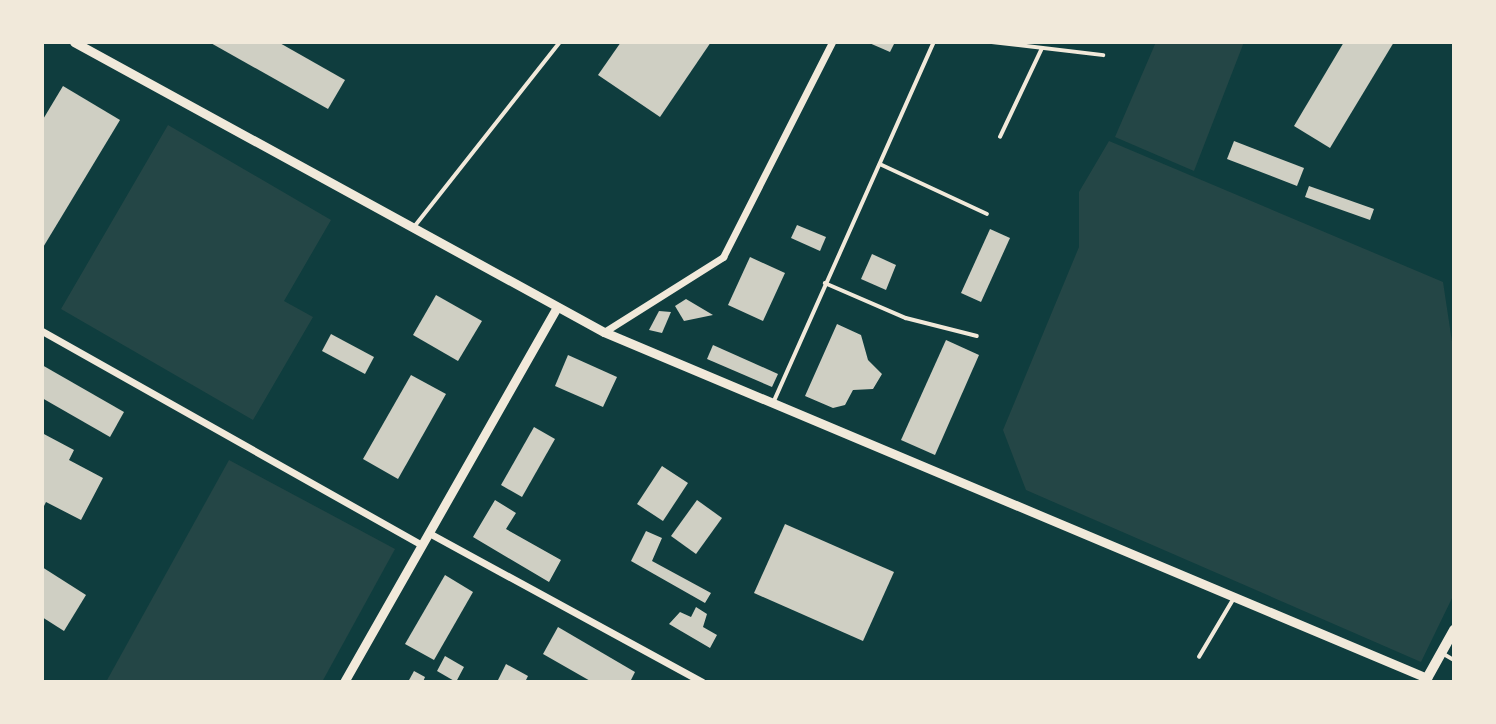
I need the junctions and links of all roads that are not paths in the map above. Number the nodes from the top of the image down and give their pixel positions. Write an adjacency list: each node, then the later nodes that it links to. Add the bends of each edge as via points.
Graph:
1 (74, 42): 11 (street)
2 (560, 42): 11 (lane)
3 (832, 42): 15 (street, via 723,257)
4 (934, 42): 9 (lane)
5 (992, 42): 6 (lane)
6 (1042, 48): 7 (lane); 8 (lane)
7 (1102, 55)
8 (1000, 137)
9 (880, 164): 10 (lane); 12 (lane)
10 (987, 214)
11 (414, 228): 13 (street)
12 (825, 283): 16 (lane, via 906,318); 17 (lane)
13 (557, 307): 15 (street); 18 (street)
14 (42, 331): 19 (street)
15 (604, 332): 17 (street)
16 (977, 336)
17 (771, 406): 20 (street)
18 (429, 533): 19 (street); 27 (street)
19 (422, 545): 26 (street)
20 (1234, 598): 23 (lane); 25 (street)
21 (1454, 630): 22 (main road)
22 (1441, 653): 24 (lane); 25 (main road)
23 (1199, 657)
24 (1454, 660)
25 (1426, 680)
26 (344, 682)
27 (702, 682)

